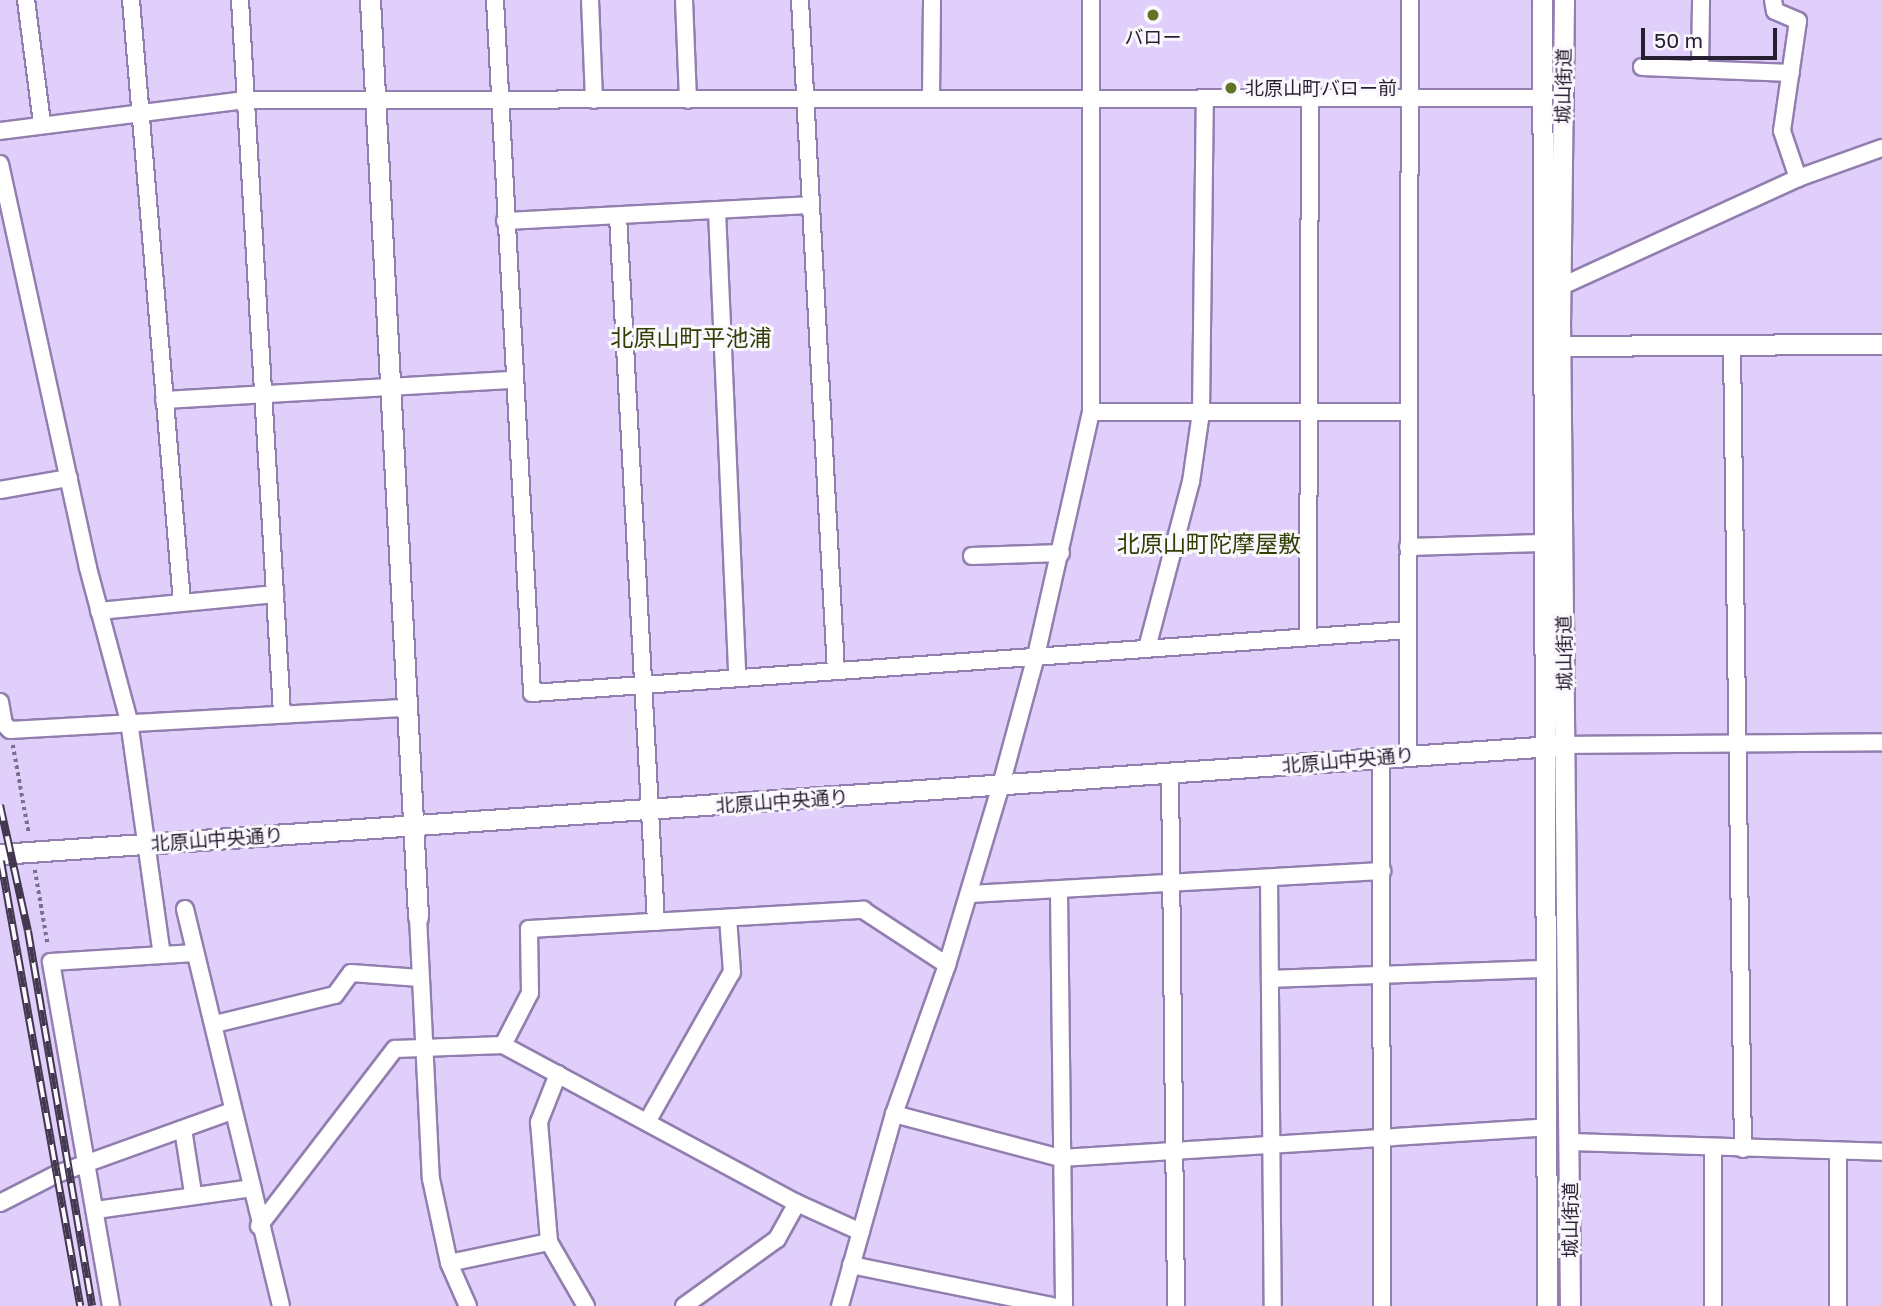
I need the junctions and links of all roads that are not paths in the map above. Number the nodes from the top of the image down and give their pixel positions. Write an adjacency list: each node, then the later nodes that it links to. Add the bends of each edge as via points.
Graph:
1 (26, 0): 32 (street)
2 (131, 0): 31 (street)
3 (240, 0): 24 (street)
4 (370, 0): 25 (street)
5 (495, 0): 26 (street)
6 (590, 0): 27 (street)
7 (684, 0): 28 (street)
8 (800, 0): 21 (street)
9 (932, 0): 19 (street)
10 (1091, 0): 22 (street)
11 (1410, 0): 30 (street)
12 (1542, 0): 20 (street, 城山街道)
13 (1564, 0): 41 (street, 城山街道)
14 (1700, 0): 17 (street)
15 (1773, 0): 18 (street, via 1775,11 1798,21)
16 (1642, 68): 17 (street)
17 (1700, 68): 18 (street)
18 (1791, 73): 36 (street, via 1782,131)
19 (931, 98): 21 (street); 22 (street)
20 (1541, 98): 30 (street); 55 (street, 城山街道)
21 (805, 99): 28 (street); 37 (street)
22 (1091, 99): 29 (street); 49 (street)
23 (1311, 99): 29 (street); 30 (street); 50 (street)
24 (245, 100): 25 (street); 31 (street); 47 (street)
25 (376, 100): 26 (street); 46 (street)
26 (501, 100): 27 (street); 40 (street)
27 (594, 100): 28 (street)
28 (688, 100)
29 (1205, 100): 52 (street)
30 (1409, 100): 51 (street)
31 (142, 116): 32 (street); 48 (street)
32 (42, 124): 33 (street)
33 (0, 131)
34 (1882, 148): 36 (street)
35 (0, 164): 53 (street)
36 (1798, 178): 41 (street)
37 (810, 205): 38 (street); 66 (street)
38 (717, 211): 39 (street); 67 (street)
39 (618, 216): 40 (street); 68 (street)
40 (505, 221): 45 (street)
41 (1560, 287): 43 (street, 城山街道)
42 (1882, 344): 44 (street)
43 (1561, 346): 44 (street); 74 (street, 城山街道)
44 (1732, 346): 75 (street)
45 (514, 380): 46 (street); 68 (street, via 532,693)
46 (391, 387): 47 (street); 70 (street)
47 (264, 394): 48 (street); 59 (street)
48 (164, 400): 60 (street)
49 (1091, 411): 52 (street); 57 (street)
50 (1310, 411): 51 (street); 52 (street); 63 (street)
51 (1408, 412): 56 (street)
52 (1201, 413): 64 (street, via 1191,482)
53 (69, 478): 54 (street); 61 (street)
54 (0, 490)
55 (1541, 543): 56 (street); 76 (street, 城山街道)
56 (1408, 547): 62 (street)
57 (1061, 553): 58 (street); 65 (street)
58 (972, 556)
59 (275, 594): 60 (street); 71 (street)
60 (182, 602): 61 (street)
61 (100, 611): 72 (street)
62 (1408, 630): 63 (street); 77 (street)
63 (1308, 636): 64 (street)
64 (1147, 648): 65 (street)
65 (1036, 656): 66 (street); 80 (street)
66 (836, 671): 67 (street)
67 (737, 678): 68 (street)
68 (640, 685): 81 (street)
69 (0, 702): 72 (street, via 4,724 10,730)
70 (406, 708): 71 (street); 82 (street)
71 (282, 713): 72 (street)
72 (129, 722): 83 (street)
73 (1882, 742): 75 (street)
74 (1565, 745): 75 (street); 76 (street, 北原山中央通り); 111 (street, 城山街道)
75 (1736, 745): 114 (street)
76 (1543, 747): 77 (street, 北原山中央通り); 97 (street, 城山街道)
77 (1408, 754): 78 (street, 北原山中央通り)
78 (1381, 758): 79 (street, 北原山中央通り); 85 (street)
79 (1170, 774): 80 (street, 北原山中央通り); 87 (street)
80 (1001, 785): 81 (street, 北原山中央通り); 89 (street)
81 (649, 810): 82 (street, 北原山中央通り); 93 (street)
82 (414, 826): 83 (street, 北原山中央通り); 91 (street)
83 (145, 843): 84 (street, 北原山中央通り); 95 (street)
84 (0, 854)
85 (1382, 871): 86 (street); 98 (street)
86 (1269, 879): 87 (street); 100 (street)
87 (1171, 885): 88 (street); 116 (street)
88 (1059, 892): 89 (street); 118 (street)
89 (969, 894): 96 (street)
90 (185, 909): 94 (street)
91 (418, 917): 99 (street)
92 (728, 918): 93 (street); 96 (street, via 863,910); 107 (street, via 732,972)
93 (656, 922): 102 (street, via 529,929 530,993)
94 (195, 953): 95 (street); 101 (street)
95 (162, 955): 119 (street, via 51,962)
96 (947, 965): 106 (street)
97 (1547, 969): 98 (street); 108 (street, 城山街道)
98 (1384, 977): 100 (street); 110 (street)
99 (420, 978): 101 (street, via 351,973 335,995); 103 (street)
100 (1270, 979): 112 (street)
101 (215, 1024): 105 (street)
102 (503, 1045): 103 (street); 104 (street)
103 (423, 1047): 125 (street, via 395,1049); 128 (street, via 431,1179)
104 (558, 1074): 107 (street); 127 (street, via 539,1122)
105 (232, 1111): 109 (street); 120 (street)
106 (894, 1114): 118 (street); 126 (street)
107 (647, 1122): 123 (street)
108 (1548, 1127): 110 (street); 141 (street, 城山街道)
109 (183, 1129): 119 (street); 121 (street)
110 (1382, 1134): 112 (street); 140 (street)
111 (1571, 1142): 113 (street); 142 (street, 城山街道)
112 (1272, 1143): 116 (street); 139 (street)
113 (1713, 1149): 114 (street); 143 (street)
114 (1743, 1149): 115 (street)
115 (1838, 1151): 117 (street); 144 (street)
116 (1175, 1152): 118 (street); 138 (street)
117 (1882, 1152)
118 (1061, 1158): 137 (street)
119 (88, 1166): 122 (street, via 57,1174); 124 (street)
120 (252, 1188): 121 (street); 125 (street)
121 (193, 1193): 124 (street)
122 (0, 1203)
123 (797, 1203): 126 (street); 134 (street, via 777,1239)
124 (96, 1210): 130 (street)
125 (259, 1226): 131 (street)
126 (861, 1232): 129 (street)
127 (549, 1242): 128 (street); 133 (street)
128 (449, 1263): 132 (street)
129 (851, 1265): 135 (street); 136 (street)
130 (111, 1306)
131 (281, 1306)
132 (468, 1306)
133 (586, 1306)
134 (684, 1306)
135 (840, 1306)
136 (1052, 1306)
137 (1064, 1306)
138 (1176, 1306)
139 (1273, 1306)
140 (1382, 1306)
141 (1548, 1306)
142 (1570, 1306)
143 (1713, 1306)
144 (1838, 1306)

